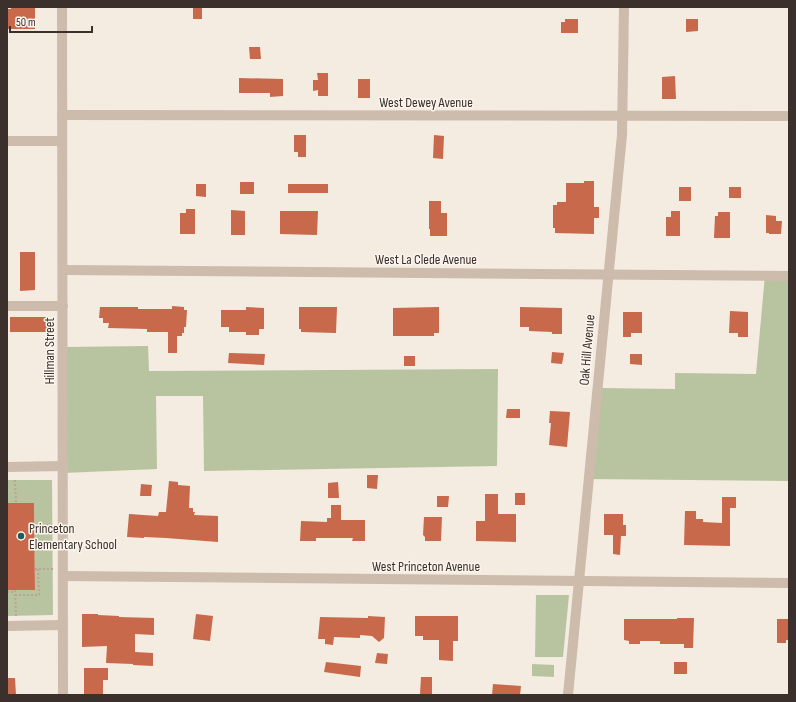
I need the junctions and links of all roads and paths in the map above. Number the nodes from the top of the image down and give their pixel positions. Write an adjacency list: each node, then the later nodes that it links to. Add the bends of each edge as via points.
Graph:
1 (62, 7): 3 (street, Hillman Street)
2 (624, 7): 4 (street, Oak Hill Avenue)
3 (62, 115): 4 (street, West Dewey Avenue); 7 (street, Hillman Street)
4 (622, 116): 5 (street, West Dewey Avenue); 9 (street, Oak Hill Avenue)
5 (789, 116)
6 (7, 141): 7 (street)
7 (62, 141): 8 (street, Hillman Street)
8 (62, 270): 9 (street, West La Clede Avenue); 12 (street, Hillman Street)
9 (608, 274): 10 (street, West La Clede Avenue); 25 (street, Oak Hill Avenue)
10 (789, 276)
11 (7, 306): 12 (street)
12 (63, 306): 13 (street, Hillman Street)
13 (63, 466): 14 (street); 24 (street, Hillman Street)
14 (7, 467)
15 (15, 480): 16 (path)
16 (16, 503)
17 (34, 525): 18 (path)
18 (53, 525)
19 (35, 547): 20 (path)
20 (53, 547)
21 (35, 569): 22 (path)
22 (38, 569): 23 (path); 28 (path, via 39,595)
23 (53, 569)
24 (63, 576): 25 (street, West Princeton Avenue); 30 (street, Hillman Street)
25 (579, 581): 26 (street, West Princeton Avenue); 33 (street, Oak Hill Avenue)
26 (789, 583)
27 (7, 592): 28 (path)
28 (15, 592): 29 (path)
29 (16, 616)
30 (63, 625): 31 (street); 32 (street, Hillman Street)
31 (7, 626)
32 (63, 695)
33 (568, 695)

